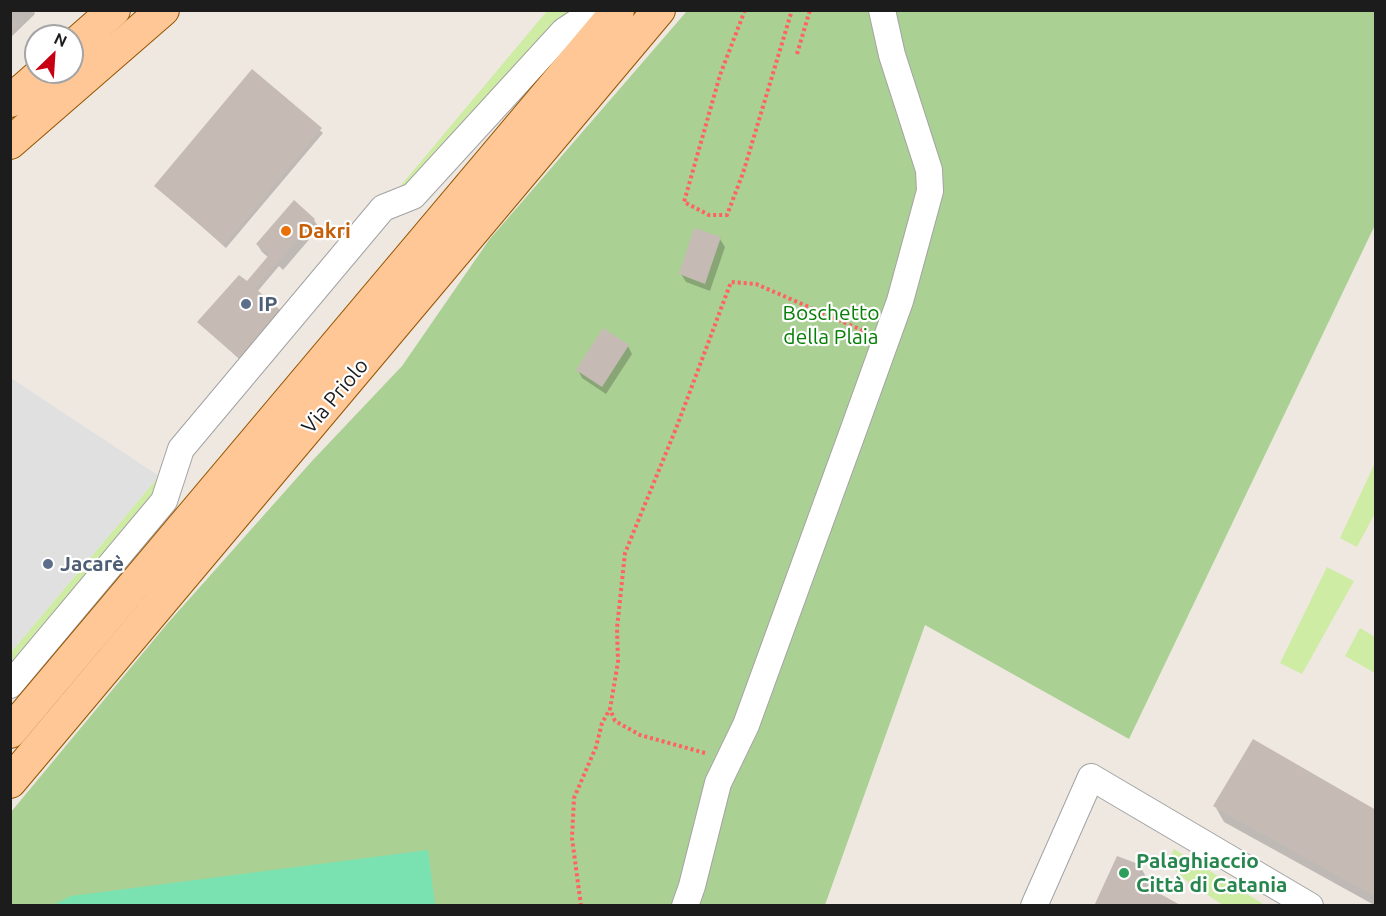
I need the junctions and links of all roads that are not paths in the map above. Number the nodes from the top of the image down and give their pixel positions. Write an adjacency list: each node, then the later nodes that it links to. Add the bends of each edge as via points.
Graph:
1 (114, 10): 7 (main road)
2 (163, 10): 10 (main road)
3 (596, 10): 11 (lane, via 564,31 412,196 383,208 181,449 164,501)
4 (618, 10): 12 (main road, Via Priolo)
5 (659, 10): 13 (main road, Via Priolo)
6 (882, 10): 14 (lane, via 892,55 929,170 930,191 900,301 746,725 718,783)
7 (84, 36)
8 (29, 84): 9 (main road)
9 (10, 100)
10 (10, 143)
11 (10, 685)
12 (10, 732)
13 (10, 782)
14 (686, 906)
15 (1034, 906): 16 (lane, via 1091,777)
16 (1310, 906)

